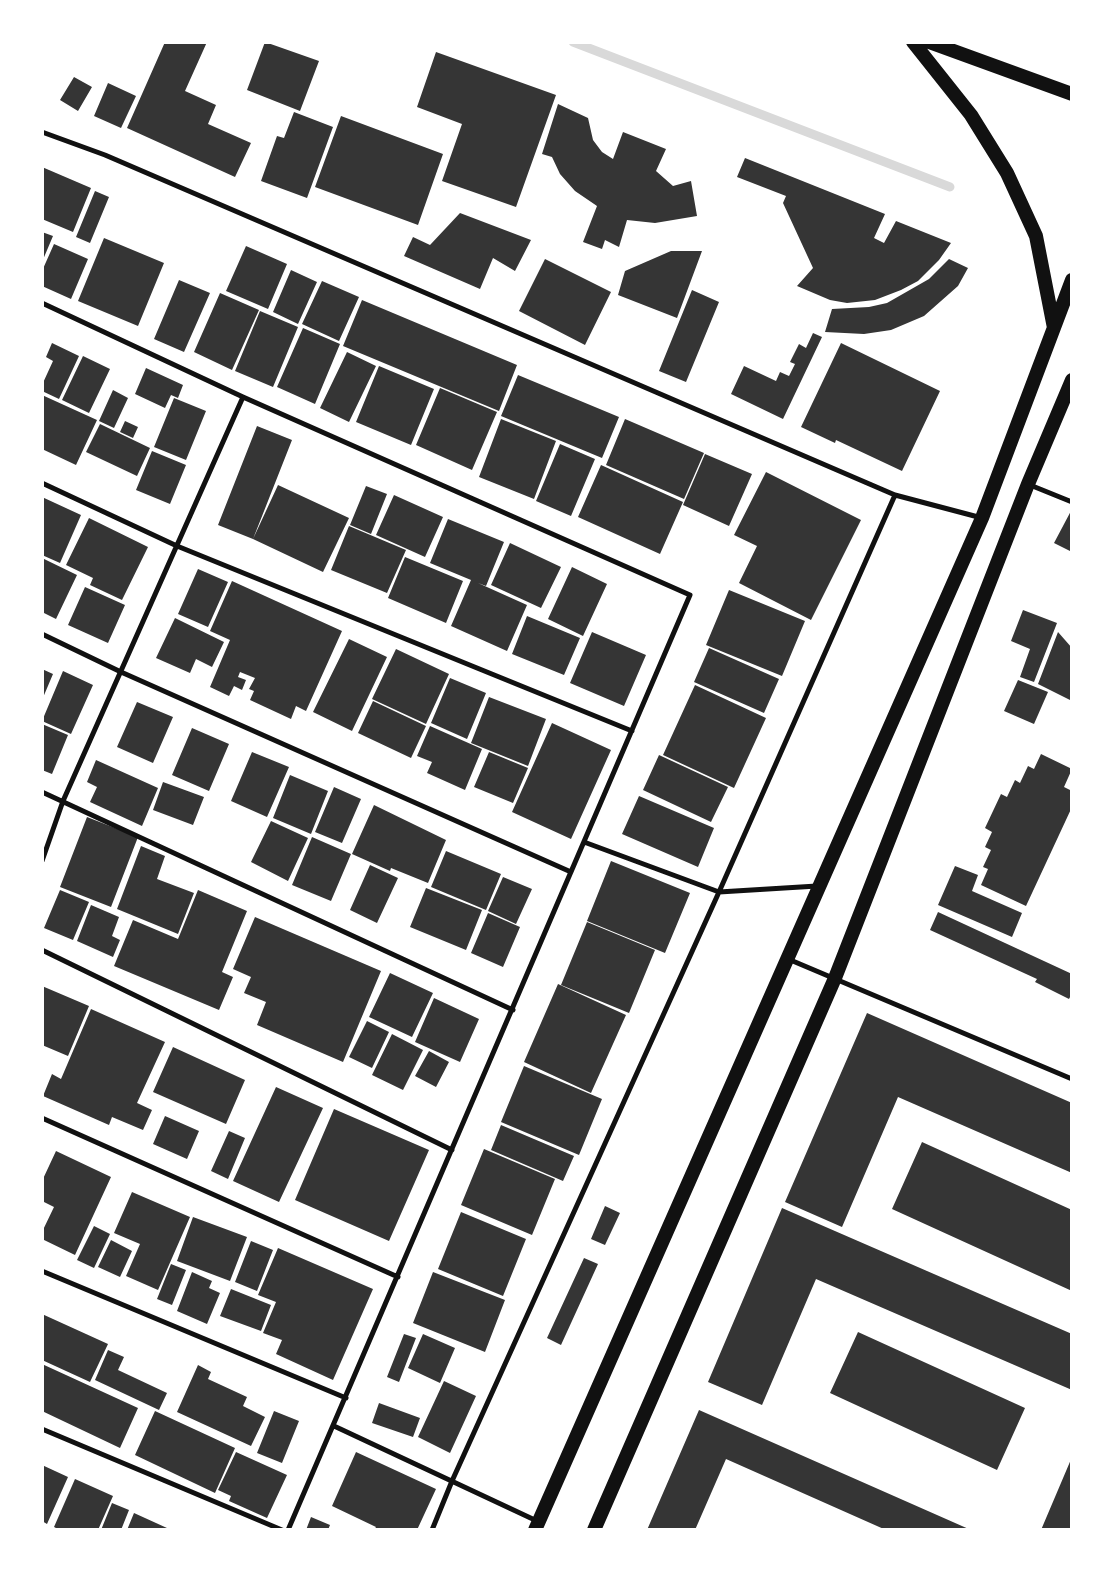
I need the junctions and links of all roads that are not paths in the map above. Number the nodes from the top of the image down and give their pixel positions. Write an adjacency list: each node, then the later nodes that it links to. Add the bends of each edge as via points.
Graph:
1 (913, 42): 7 (main road, via 971,115 1007,173 1036,236)
2 (929, 42): 3 (main road)
3 (1072, 94)
4 (42, 132): 12 (lane, via 131,166)
5 (1072, 279): 7 (main road)
6 (42, 303): 9 (lane)
7 (1054, 328): 14 (main road)
8 (1072, 380): 11 (main road)
9 (243, 397): 15 (lane); 18 (lane, via 690,595)
10 (42, 483): 15 (lane)
11 (1028, 484): 13 (lane); 28 (main road)
12 (895, 495): 14 (lane); 25 (lane)
13 (1072, 502)
14 (982, 517): 24 (main road)
15 (177, 546): 17 (lane); 18 (lane)
16 (42, 634): 17 (lane)
17 (121, 672): 20 (lane); 23 (lane)
18 (632, 731): 21 (lane)
19 (42, 792): 20 (lane)
20 (63, 801): 22 (lane); 29 (lane)
21 (584, 842): 23 (lane); 25 (lane)
22 (42, 861)
23 (571, 872): 29 (lane)
24 (819, 886): 25 (lane); 27 (main road)
25 (719, 892): 38 (lane)
26 (42, 950): 32 (lane)
27 (787, 958): 28 (lane); 39 (main road)
28 (835, 978): 30 (lane); 43 (main road)
29 (513, 1010): 32 (lane)
30 (1072, 1079)
31 (42, 1118): 34 (lane)
32 (452, 1150): 34 (lane)
33 (42, 1271): 35 (lane)
34 (398, 1277): 35 (lane)
35 (346, 1398): 36 (lane)
36 (334, 1426): 38 (lane); 41 (lane)
37 (42, 1429): 40 (lane)
38 (452, 1481): 39 (lane); 42 (lane)
39 (537, 1526)
40 (282, 1530)
41 (288, 1530)
42 (432, 1530)
43 (594, 1530)

